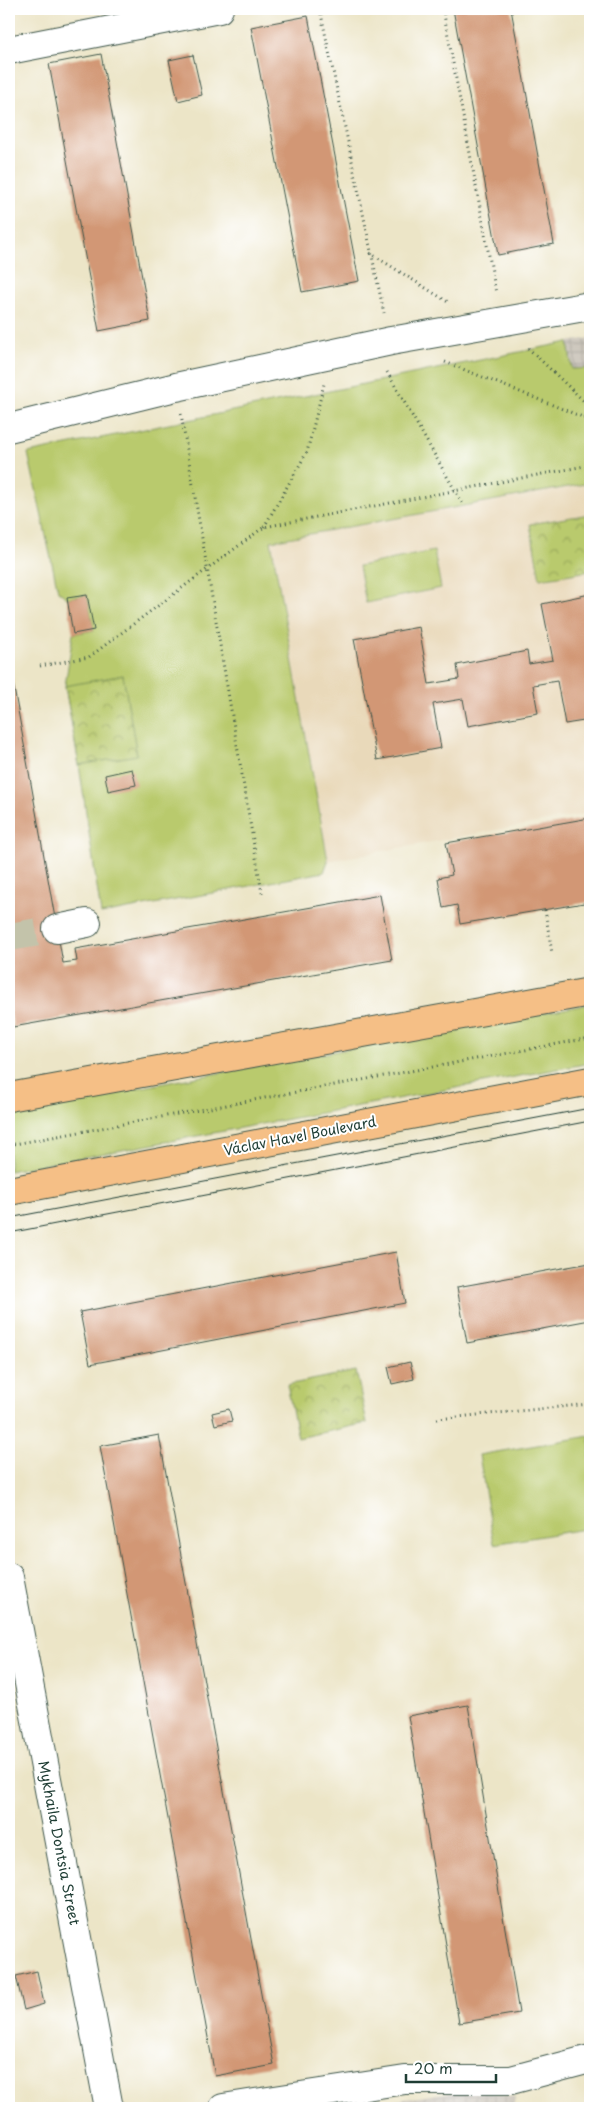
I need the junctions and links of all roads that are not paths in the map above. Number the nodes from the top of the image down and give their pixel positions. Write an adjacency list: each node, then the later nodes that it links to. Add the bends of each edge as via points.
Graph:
1 (219, 9): 2 (street)
2 (9, 50)
3 (590, 306): 4 (street, via 332,353)
4 (9, 428)
5 (87, 923): 6 (street)
6 (57, 929)
7 (590, 992): 9 (main road)
8 (590, 1081): 10 (main road, Václav Havel Boulevard)
9 (9, 1097)
10 (9, 1191)
11 (9, 1577): 13 (street, Mykhaila Dontsia Street)
12 (590, 2059): 14 (street, via 511,2080 405,2080)
13 (109, 2108)
14 (223, 2108)

